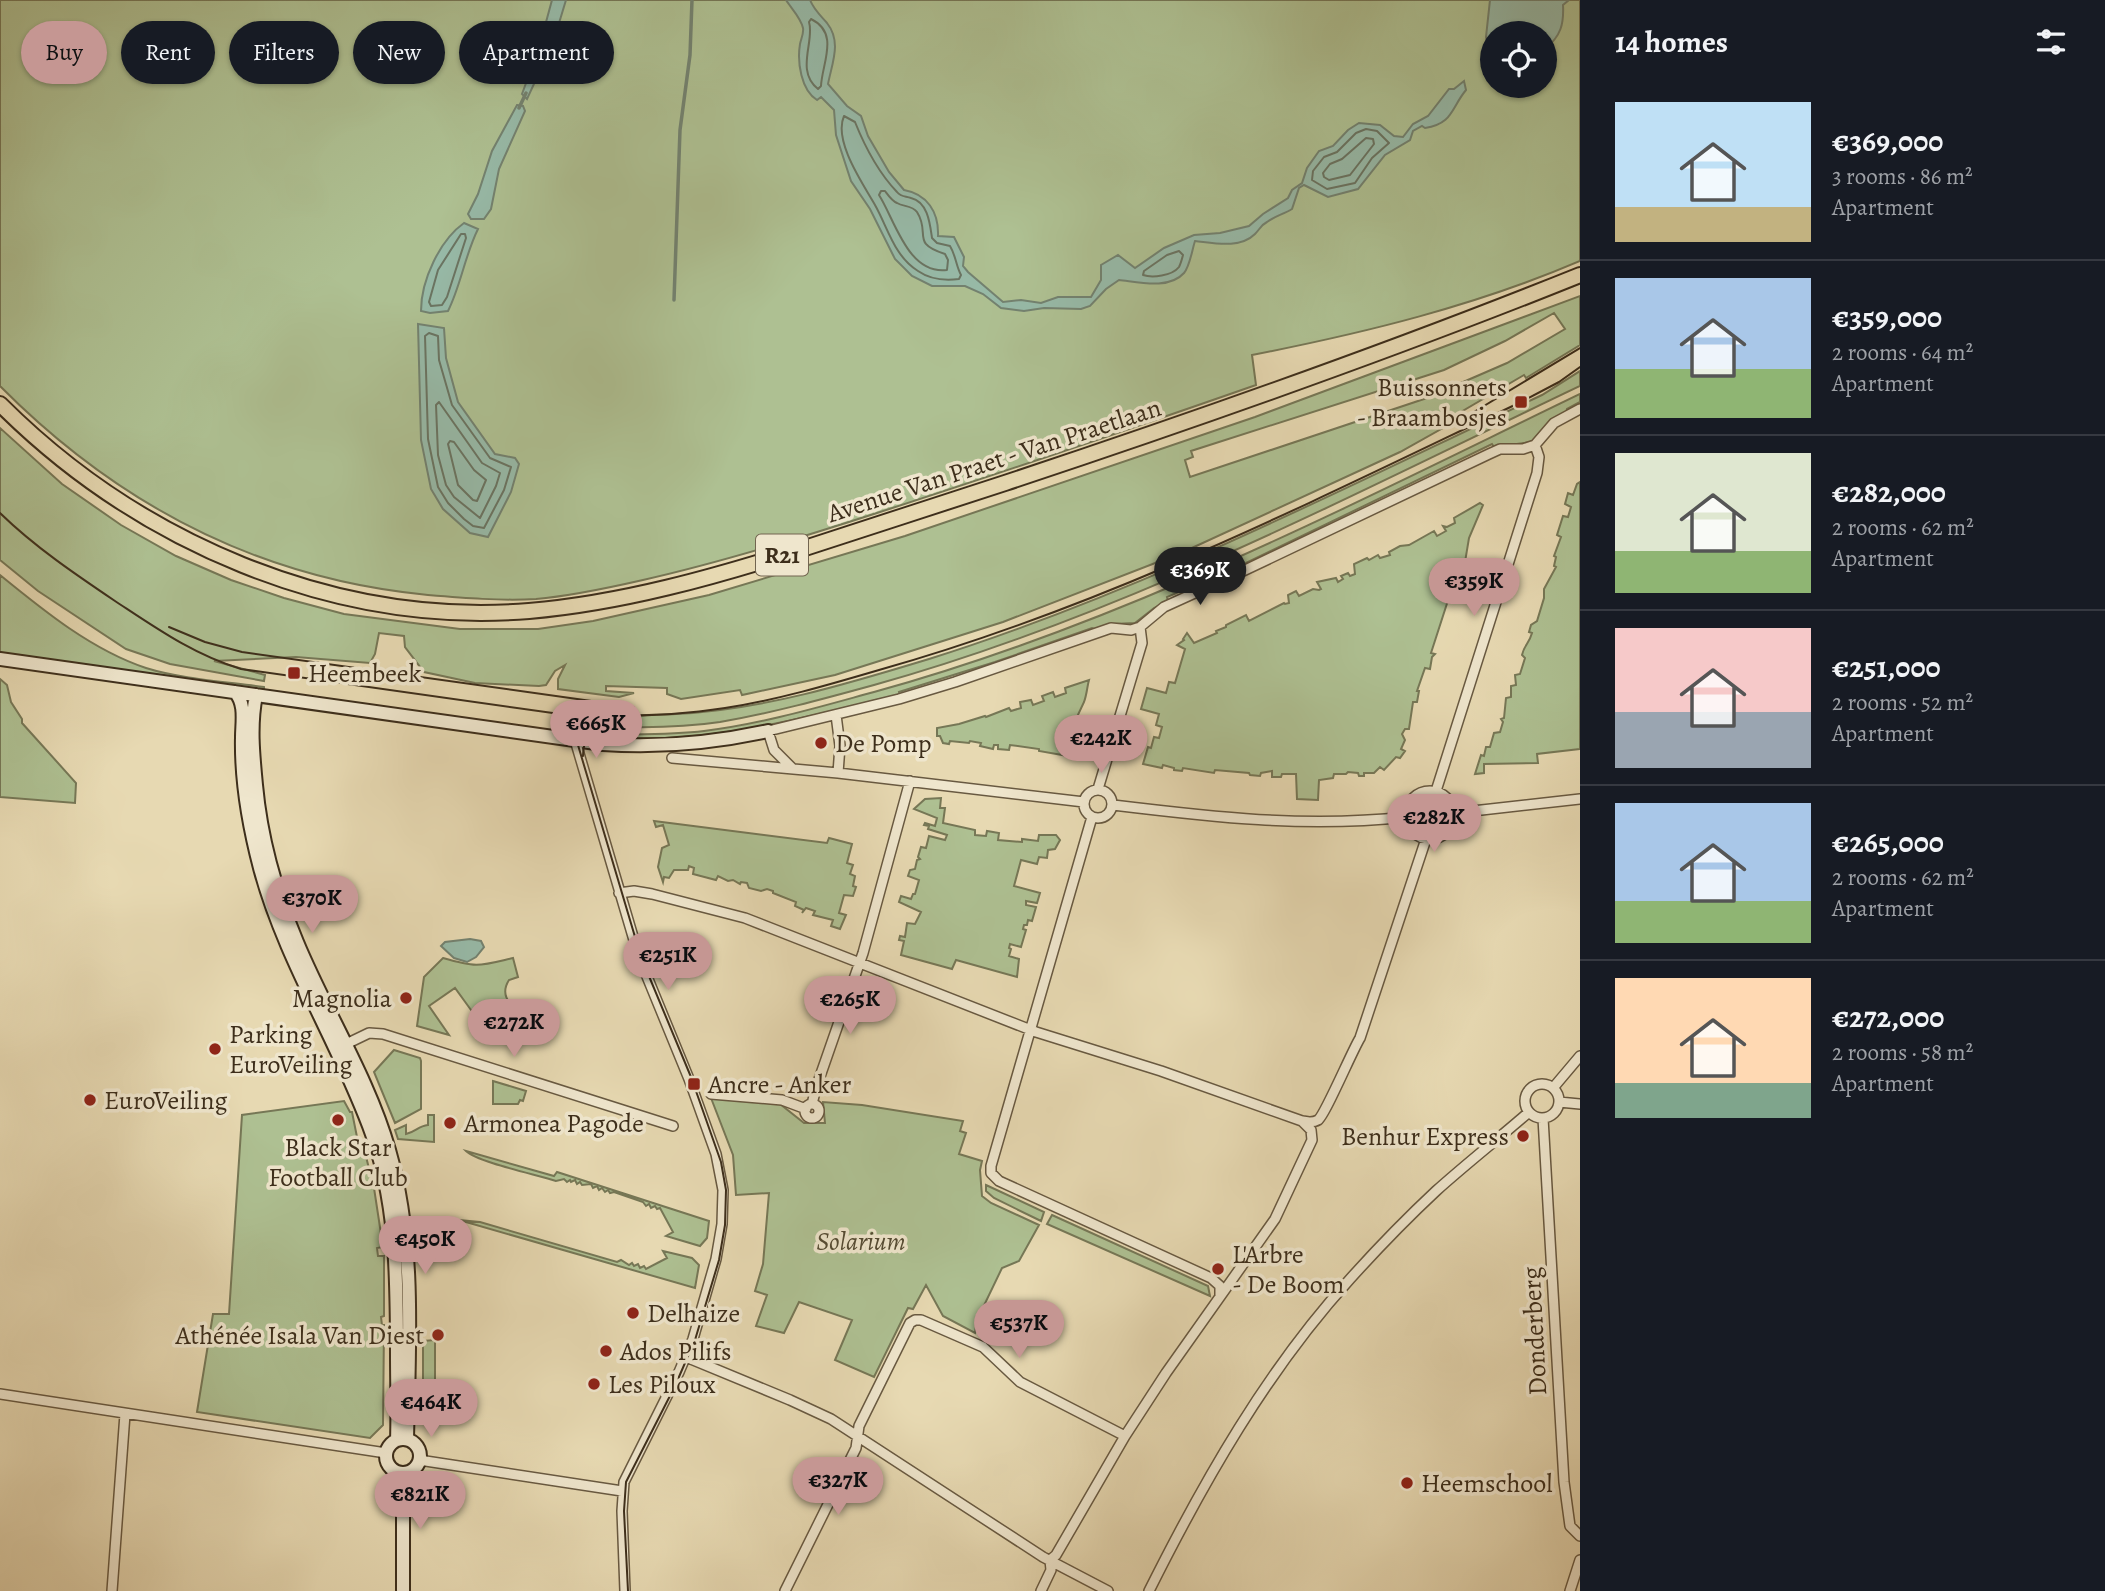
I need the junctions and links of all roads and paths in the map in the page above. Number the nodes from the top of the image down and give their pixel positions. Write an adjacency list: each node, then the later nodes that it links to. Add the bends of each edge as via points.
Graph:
1 (1580, 275): 2 (main road, Avenue Van Praet - Van Praetlaan / R21, via 1233,405 886,522 680,584 532,611 412,608 334,594 247,567 183,539 120,502 65,464)
2 (0, 404)
3 (1580, 410): 4 (street, via 1554,423)
4 (1535, 444): 5 (street, via 1494,451 1164,607); 17 (street, via 1537,472)
5 (1140, 627): 9 (street, via 1111,628 966,679); 16 (street, via 1141,648)
6 (0, 659): 7 (street)
7 (235, 692): 8 (street); 28 (street, via 243,706 247,805 261,870 289,950)
8 (256, 695): 11 (street); 28 (street, via 252,749 271,867)
9 (836, 715): 10 (street); 14 (street)
10 (768, 732): 11 (street, via 682,744); 13 (street, via 774,750)
11 (575, 740): 25 (street)
12 (672, 758): 13 (street)
13 (792, 768): 14 (street)
14 (838, 773): 15 (street)
15 (910, 781): 19 (street); 26 (street)
16 (1098, 789): 19 (street); 20 (street, via 1109,794)
17 (1436, 791): 21 (street, via 1451,801); 23 (street, via 1412,799)
18 (1580, 799): 21 (street)
19 (1084, 802): 22 (street)
20 (1113, 805): 22 (street, via 1105,817); 23 (street, via 1269,822)
21 (1455, 813): 24 (street, via 1447,833)
22 (1092, 817): 27 (street)
23 (1406, 817): 24 (street, via 1410,829)
24 (1426, 839): 36 (street, via 1360,1038 1323,1115 1315,1121)
25 (619, 893): 26 (street, via 638,891 732,914); 39 (street, via 722,1181 716,1259)
26 (860, 962): 27 (street); 31 (street, via 809,1106)
27 (1030, 1030): 36 (street); 38 (street, via 991,1166 993,1176 1211,1278 1220,1286)
28 (341, 1047): 37 (street, via 369,1033 383,1034); 44 (street, via 386,1141 405,1228 408,1269)
29 (1580, 1056): 30 (street)
30 (1553, 1088): 32 (street); 34 (street, via 1539,1084 1530,1088 1525,1102)
31 (710, 1094)
32 (1559, 1102): 33 (street); 35 (street, via 1552,1115)
33 (1580, 1104)
34 (1529, 1112): 35 (street); 58 (street, via 1407,1219 1318,1318 1224,1452)
35 (1543, 1118): 49 (street, Donderberg, via 1564,1482 1570,1526)
36 (1301, 1121): 38 (street, via 1311,1130 1312,1140 1280,1209)
37 (673, 1126)
38 (1220, 1296): 43 (street)
39 (686, 1357): 42 (street, via 813,1410); 48 (street, via 630,1466)
40 (0, 1394): 41 (street)
41 (125, 1414): 45 (street); 52 (street)
42 (857, 1436): 43 (street, via 912,1321 921,1320 979,1345 1020,1382); 50 (street); 55 (street, via 856,1448)
43 (1125, 1436): 50 (street)
44 (402, 1440): 45 (street, via 390,1445); 46 (street, via 418,1449)
45 (386, 1453): 47 (street, via 390,1468)
46 (419, 1460): 47 (street, via 415,1468); 48 (street)
47 (403, 1473): 53 (street)
48 (622, 1491): 54 (street)
49 (1580, 1536)
50 (1050, 1560): 56 (street, via 1051,1570); 57 (street)
51 (1580, 1560): 59 (street)
52 (112, 1591)
53 (403, 1591)
54 (625, 1591)
55 (785, 1591)
56 (1041, 1591)
57 (1108, 1591)
58 (1149, 1591)
59 (1570, 1591)

